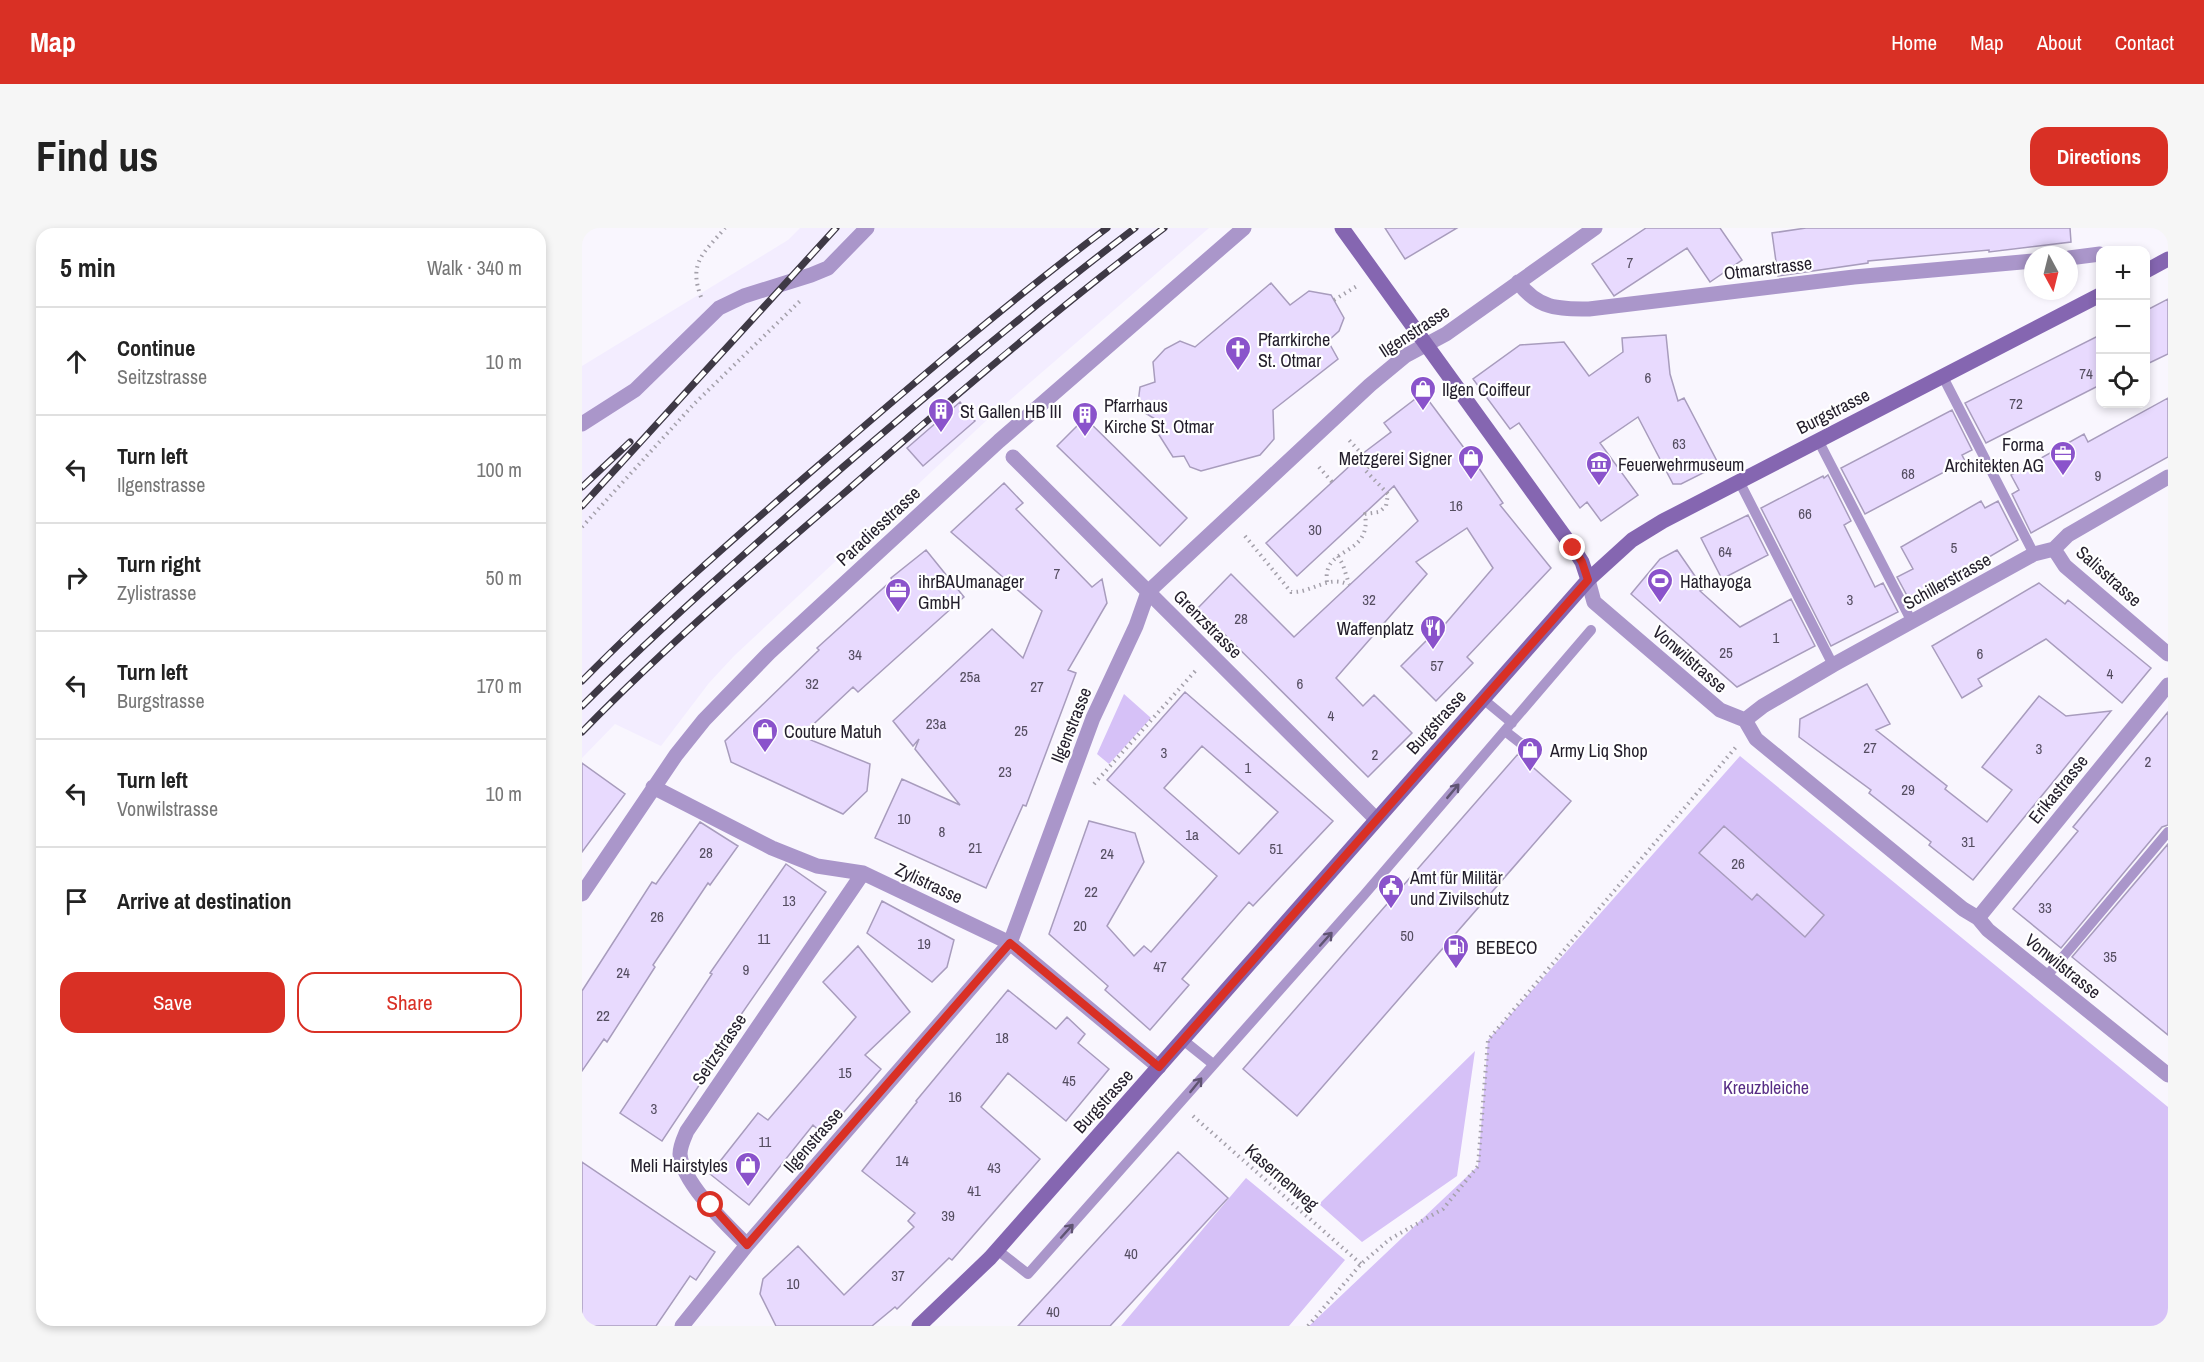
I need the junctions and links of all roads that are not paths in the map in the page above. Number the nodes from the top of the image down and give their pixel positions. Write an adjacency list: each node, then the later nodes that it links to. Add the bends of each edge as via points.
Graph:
1 (867, 228): 14 (street, via 828,268 720,308 650,378)
2 (1244, 228): 32 (street, Paradiesstrasse, via 999,441 769,653 704,720)
3 (1342, 228): 12 (main road, Vonwilstrasse)
4 (1595, 228): 10 (street, Ilgenstrasse)
5 (2096, 255): 6 (street)
6 (2078, 257)
7 (2168, 259): 9 (main road)
8 (2024, 262): 10 (street, Otmarstrasse, via 1854,277 1589,309 1562,309 1537,302)
9 (2150, 268)
10 (1518, 282): 12 (street, Ilgenstrasse)
11 (2096, 297): 13 (main road, Burgstrasse)
12 (1426, 344): 21 (main road, Vonwilstrasse, via 1582,562); 22 (street, Ilgenstrasse, via 1370,385)
13 (1943, 377): 15 (main road, Burgstrasse); 20 (lane)
14 (582, 424)
15 (1818, 440): 18 (main road, Burgstrasse); 23 (lane)
16 (1013, 457): 22 (street, Grenzstrasse)
17 (2168, 477): 19 (street, Schillerstrasse, via 2068,535)
18 (1739, 481): 21 (main road, Burgstrasse, via 1643,533); 26 (lane)
19 (2054, 549): 20 (street, Schillerstrasse); 25 (street, Salisstrasse, via 2065,566)
20 (2034, 554): 23 (street, Schillerstrasse)
21 (1588, 580): 28 (main road, Burgstrasse); 29 (street, Vonwilstrasse, via 1594,602 1600,608 1720,710)
22 (1149, 592): 33 (street, Grenzstrasse); 38 (street, Ilgenstrasse, via 1093,718)
23 (1912, 622): 26 (street, Schillerstrasse)
24 (1591, 630): 30 (lane)
25 (2168, 654)
26 (1833, 664): 29 (street, Schillerstrasse)
27 (2168, 685): 37 (street, Erikastrasse)
28 (1483, 699): 30 (lane); 33 (main road, Burgstrasse)
29 (1744, 720): 37 (street, Vonwilstrasse, via 1756,739)
30 (1508, 727): 31 (lane); 41 (lane, one-way to 30)
31 (1528, 749)
32 (653, 787): 35 (street, Zylistrasse, via 772,848 817,866); 36 (street, Paradiesstrasse)
33 (1376, 819): 40 (main road, Burgstrasse)
34 (2168, 832): 39 (lane)
35 (863, 873): 38 (street, Zylistrasse); 44 (street, Seitzstrasse, via 682,1143 680,1153 688,1177)
36 (582, 894)
37 (1978, 918): 39 (street, Vonwilstrasse)
38 (1010, 943): 42 (street, Zylistrasse); 44 (street, Ilgenstrasse)
39 (2046, 977): 43 (street, Vonwilstrasse)
40 (1183, 1040): 41 (lane); 42 (main road, Burgstrasse)
41 (1213, 1064): 45 (lane, one-way to 41, via 1028,1274)
42 (1159, 1067): 45 (main road, Burgstrasse)
43 (2168, 1075)
44 (747, 1245): 46 (street, Ilgenstrasse)
45 (996, 1250): 47 (main road, Burgstrasse)
46 (682, 1326)
47 (919, 1326)

